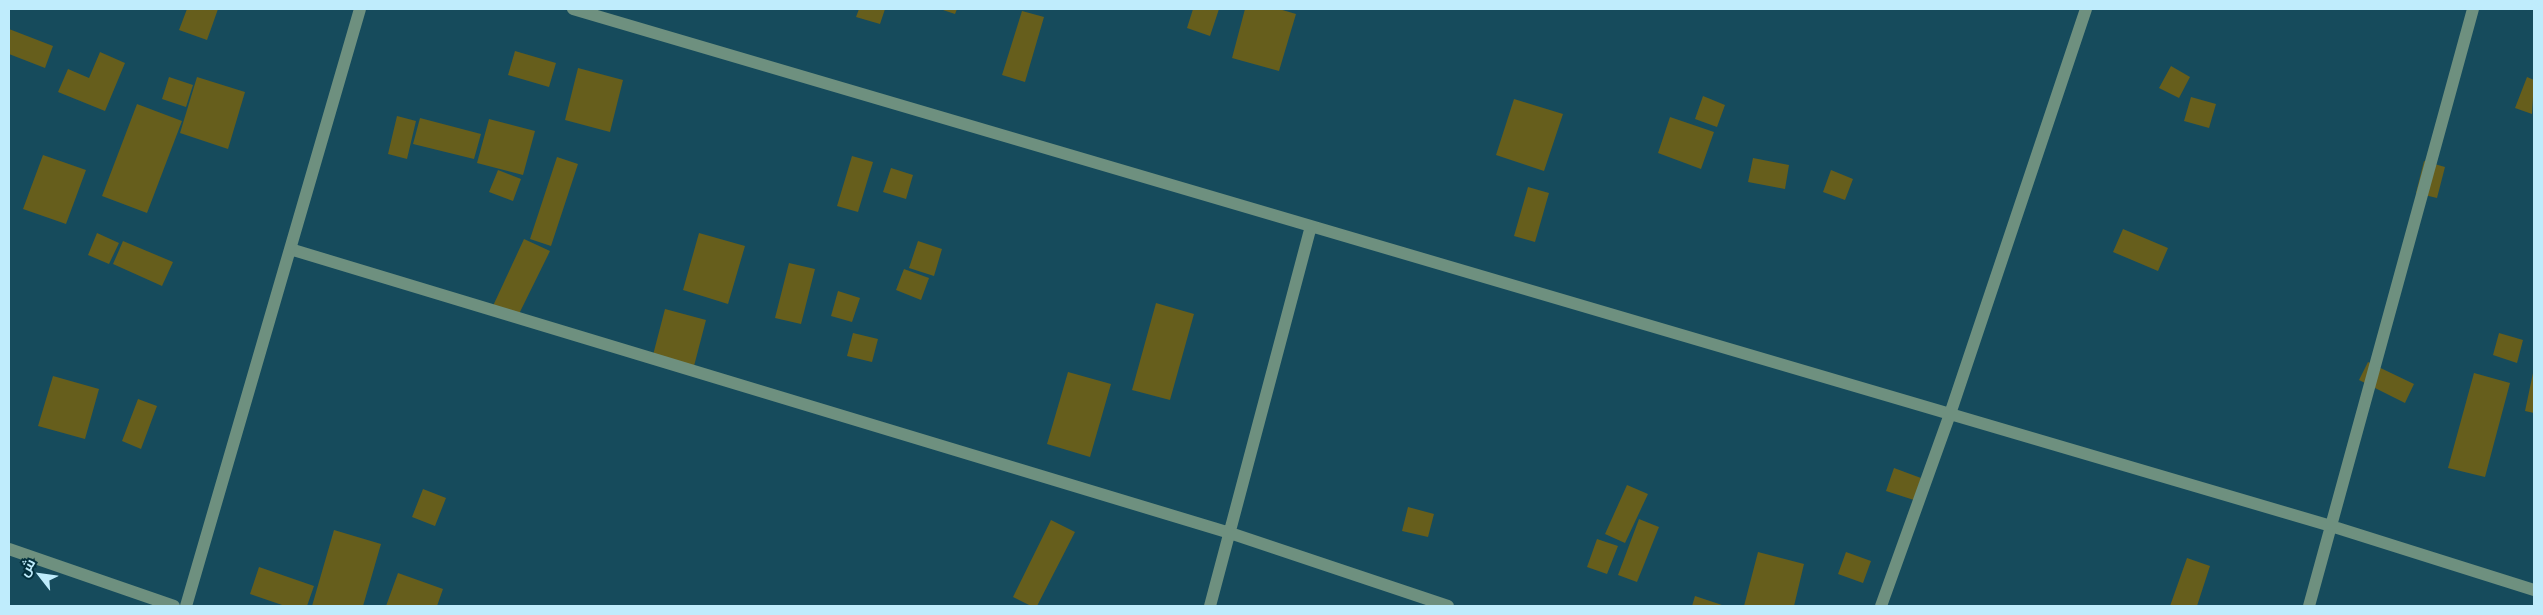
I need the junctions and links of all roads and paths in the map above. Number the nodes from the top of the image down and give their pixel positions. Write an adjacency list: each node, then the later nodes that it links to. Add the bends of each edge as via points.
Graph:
1 (360, 9): 6 (street)
2 (573, 9): 5 (street)
3 (2086, 9): 7 (street)
4 (2473, 9): 8 (street)
5 (1311, 226): 7 (street); 9 (street)
6 (290, 249): 9 (street); 13 (street)
7 (1950, 414): 8 (street); 16 (street)
8 (2331, 526): 11 (street); 17 (street)
9 (1230, 532): 14 (street); 15 (street)
10 (9, 549): 12 (street)
11 (2534, 590)
12 (174, 606)
13 (186, 606)
14 (1210, 606)
15 (1448, 606)
16 (1882, 606)
17 (2309, 606)

